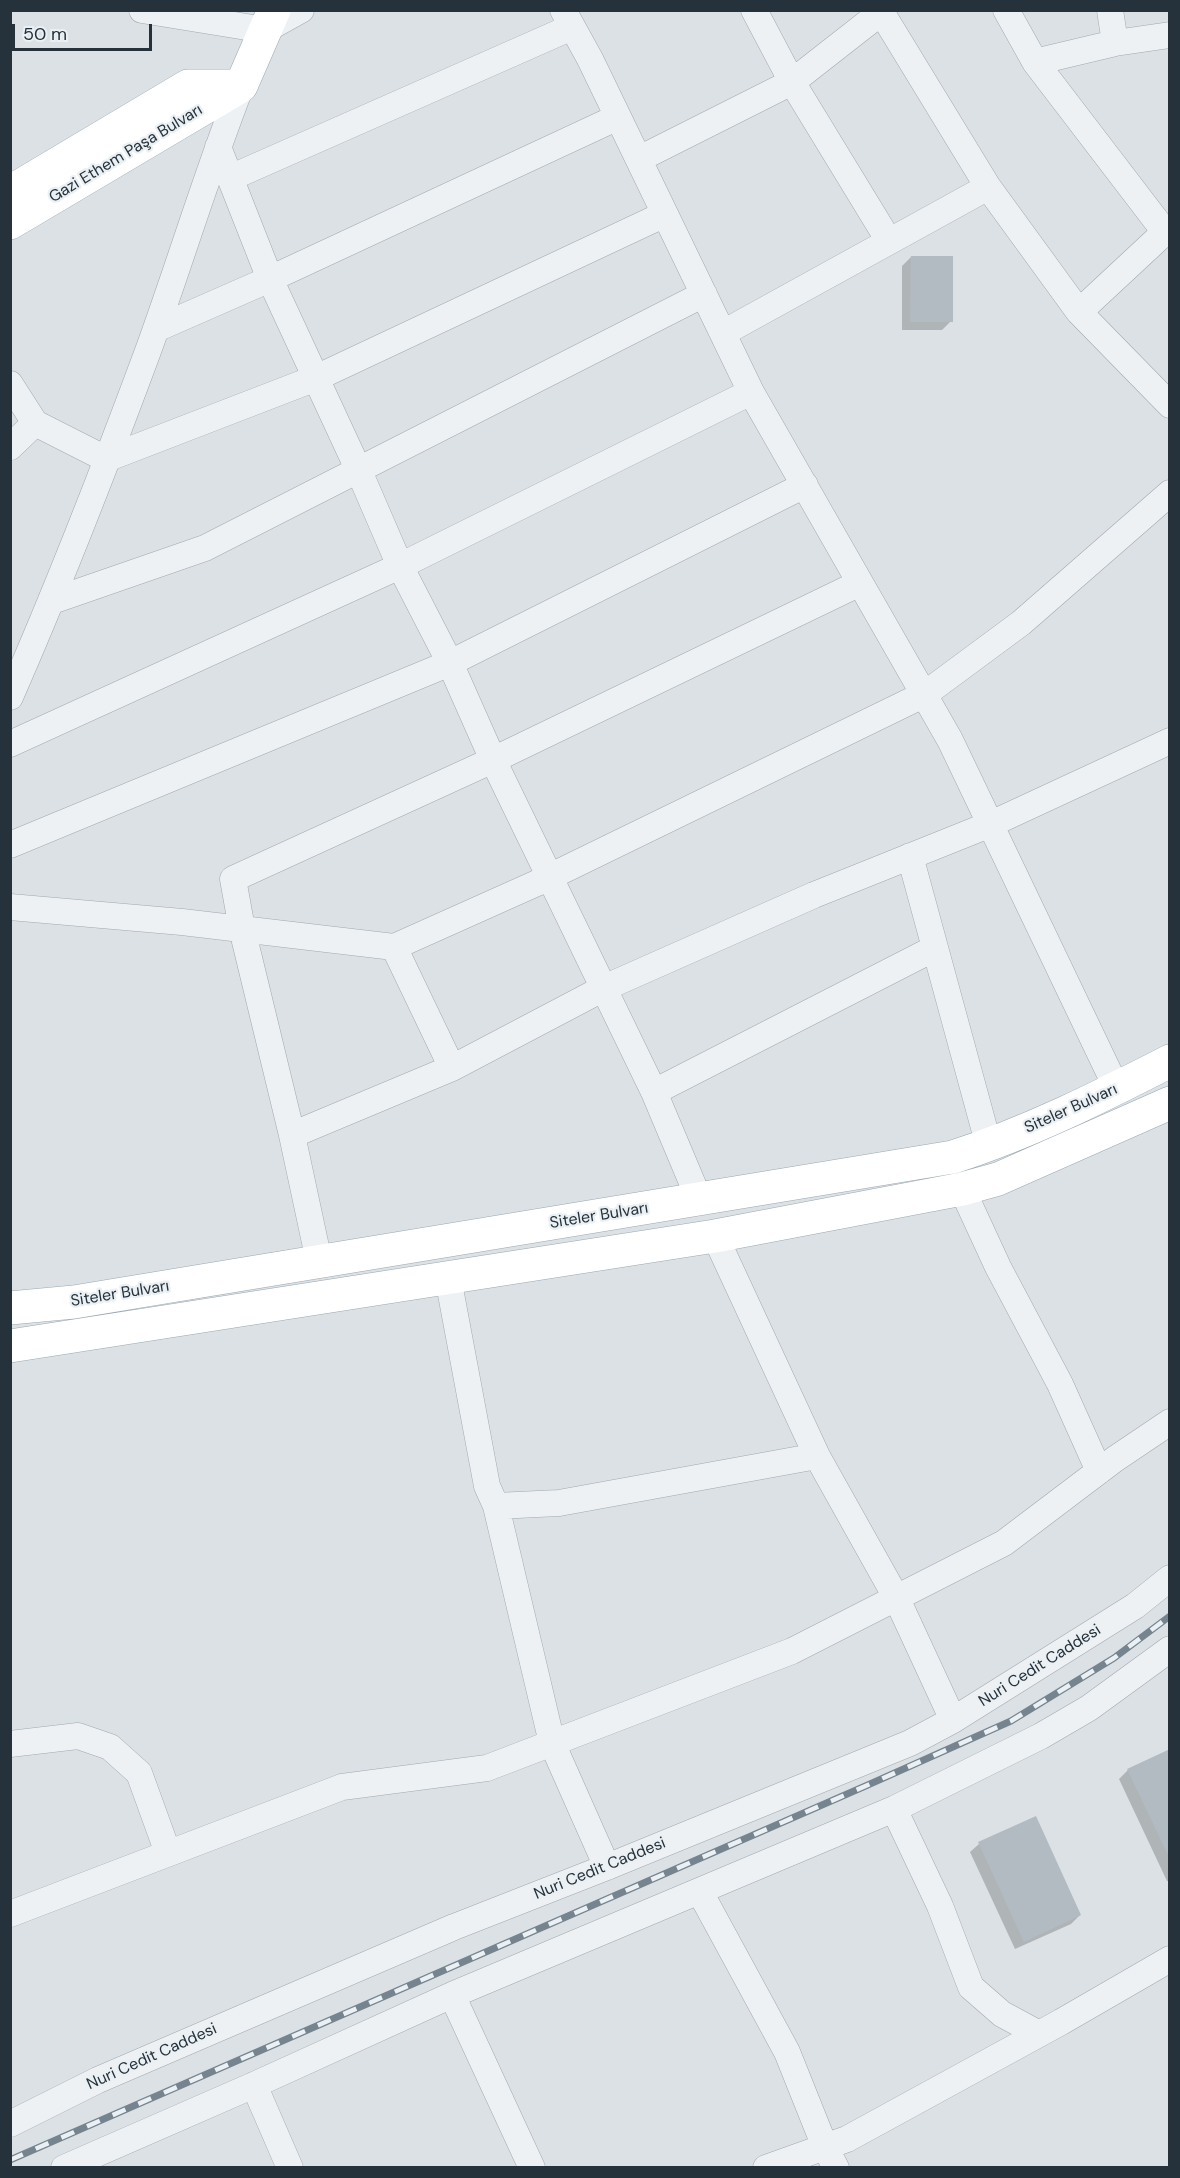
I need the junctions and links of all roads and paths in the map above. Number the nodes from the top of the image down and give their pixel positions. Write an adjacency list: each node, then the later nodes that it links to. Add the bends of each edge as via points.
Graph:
1 (142, 10): 8 (street)
2 (301, 10): 8 (street)
3 (754, 10): 12 (street)
4 (1006, 10): 11 (street)
5 (1110, 10): 10 (street)
6 (882, 11): 12 (street); 18 (street)
7 (567, 19): 14 (street); 17 (street)
8 (269, 20): 13 (main road)
9 (1170, 35): 10 (street)
10 (1115, 43): 11 (street)
11 (1035, 62): 25 (street, via 1165,231)
12 (792, 82): 16 (street); 22 (street)
13 (241, 86): 15 (street); 19 (main road, Gazi Ethem Paşa Bulvarı, via 188,86); 21 (main road, Gazi Ethem Paşa Bulvarı)
14 (618, 117): 16 (street); 23 (street)
15 (218, 147): 17 (street); 26 (street)
16 (639, 159): 20 (street)
17 (230, 178): 23 (street)
18 (988, 188): 22 (street); 25 (street)
19 (10, 192)
20 (665, 214): 24 (street); 28 (street)
21 (10, 223)
22 (889, 242): 27 (street)
23 (270, 279): 26 (street); 28 (street)
24 (704, 294): 27 (street); 35 (street)
25 (1079, 312): 31 (street)
26 (156, 329): 34 (street)
27 (723, 333): 30 (street)
28 (316, 378): 34 (street); 35 (street)
29 (10, 384): 32 (street)
30 (751, 392): 36 (street); 38 (street)
31 (1170, 405)
32 (35, 423): 33 (street); 34 (street)
33 (10, 447)
34 (106, 459): 40 (street)
35 (359, 471): 38 (street); 40 (street, via 205,548)
36 (805, 485): 39 (street); 41 (street)
37 (1164, 501): 42 (street, via 1022,623)
38 (400, 566): 41 (street); 45 (street)
39 (861, 583): 42 (street); 46 (street)
40 (52, 601): 43 (street)
41 (450, 663): 46 (street); 48 (street)
42 (925, 694): 47 (street); 50 (street)
43 (10, 697)
44 (1170, 741): 47 (street)
45 (10, 744)
46 (493, 760): 50 (street); 52 (street, via 233,879)
47 (991, 824): 49 (street); 58 (street)
48 (10, 845)
49 (910, 856): 54 (street); 55 (street)
50 (550, 876): 53 (street); 55 (street)
51 (10, 907): 52 (street)
52 (242, 929): 53 (street); 61 (street)
53 (394, 946): 57 (street)
54 (935, 948): 59 (street); 62 (street)
55 (604, 988): 57 (street); 59 (street)
56 (1170, 1061): 58 (main road, Siteler Bulvarı)
57 (452, 1068): 61 (street)
58 (1117, 1089): 62 (main road, Siteler Bulvarı)
59 (654, 1092): 64 (street)
60 (1170, 1103): 63 (main road, Siteler Bulvarı, via 998,1179)
61 (292, 1135): 66 (street)
62 (989, 1146): 64 (main road, Siteler Bulvarı, via 953,1157)
63 (962, 1189): 65 (main road, Siteler Bulvarı); 72 (street)
64 (699, 1199): 66 (main road, Siteler Bulvarı)
65 (715, 1236): 67 (main road, Siteler Bulvarı); 71 (street)
66 (319, 1261): 68 (main road, Siteler Bulvarı, via 74,1302)
67 (448, 1278): 69 (main road, Siteler Bulvarı); 73 (street, via 487,1486)
68 (10, 1308)
69 (10, 1346)
70 (1170, 1422): 72 (street)
71 (817, 1456): 73 (street, via 559,1503); 75 (street)
72 (1099, 1471): 75 (street, via 1004,1543)
73 (496, 1506): 78 (street)
74 (1170, 1578): 77 (street, Nuri Cedit Caddesi, via 1135,1606)
75 (897, 1599): 77 (street); 78 (street, via 792,1651)
76 (1170, 1649): 80 (street, via 1089,1708 1050,1731)
77 (953, 1720): 82 (street, Nuri Cedit Caddesi, via 910,1743)
78 (552, 1743): 81 (street, via 487,1768 342,1787); 82 (street)
79 (10, 1744): 81 (street, via 78,1736 110,1746 139,1773)
80 (894, 1809): 83 (street); 87 (street, via 940,1906 971,1987 1002,2014)
81 (168, 1853): 84 (street)
82 (607, 1867): 89 (street, Nuri Cedit Caddesi, via 454,1927 98,2080)
83 (700, 1892): 86 (street); 90 (street, via 787,2052)
84 (10, 1914)
85 (1167, 1969): 87 (street)
86 (452, 1995): 88 (street); 93 (street)
87 (1039, 2034): 90 (street, via 847,2139)
88 (254, 2085): 91 (street); 92 (street)
89 (10, 2124)
90 (830, 2157): 94 (street)
91 (64, 2168)
92 (290, 2168)
93 (531, 2168)
94 (766, 2168)

